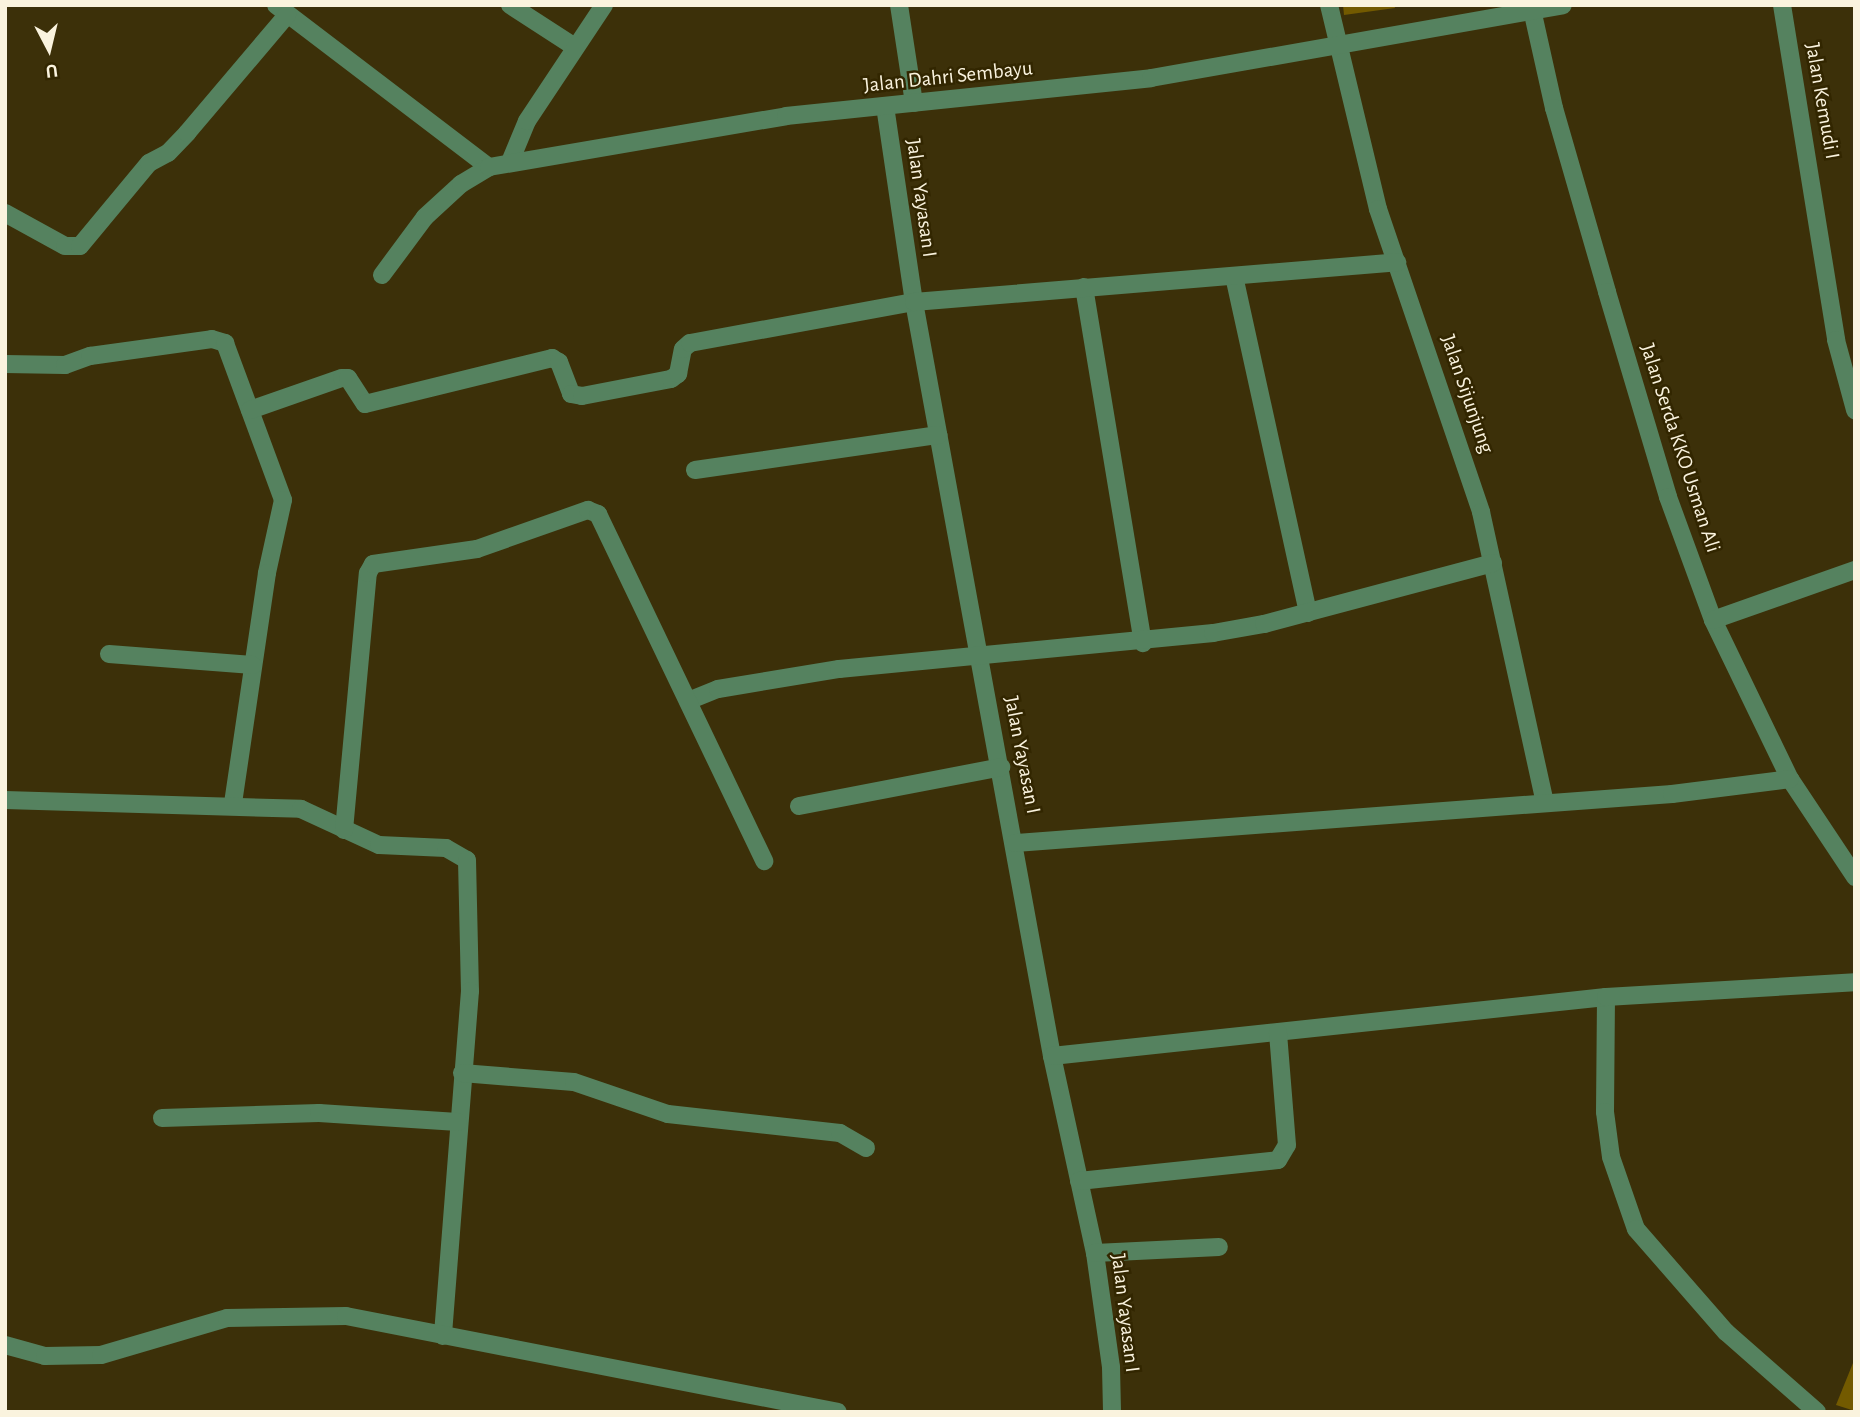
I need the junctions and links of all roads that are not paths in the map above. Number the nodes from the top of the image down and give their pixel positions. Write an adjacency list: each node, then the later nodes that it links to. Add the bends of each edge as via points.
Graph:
1 (510, 5): 10 (street)
2 (604, 5): 10 (street)
3 (899, 5): 11 (street)
4 (1329, 5): 9 (street, Jalan Sijunjung)
5 (1563, 5): 7 (street, Jalan Dahri Sembayu)
6 (1782, 5): 23 (street, Jalan Kemudi I, via 1836,340)
7 (1532, 8): 9 (street, Jalan Dahri Sembayu); 29 (street, Jalan Serda KKO Usman Ali, via 1607,292 1668,496)
8 (281, 10): 14 (street); 15 (street, via 187,133 168,153 149,163 80,246 65,246)
9 (1338, 45): 11 (street, Jalan Dahri Sembayu, via 1151,78); 16 (street, Jalan Sijunjung, via 1374,196)
10 (575, 47): 13 (street, via 527,121)
11 (914, 103): 12 (street, Jalan Dahri Sembayu)
12 (885, 106): 13 (street, Jalan Dahri Sembayu, via 786,116); 20 (street, Jalan Yayasan I)
13 (510, 162): 14 (street, Jalan Dahri Sembayu)
14 (489, 167): 17 (street, Jalan Dahri Sembayu, via 461,184 425,217)
15 (5, 213)
16 (1397, 262): 18 (street); 26 (street, Jalan Sijunjung, via 1470,471)
17 (382, 275)
18 (1234, 276): 19 (street); 28 (street)
19 (1084, 287): 20 (street); 30 (street)
20 (914, 302): 22 (street, via 690,343 683,349 678,374 671,379 582,396 567,390 559,362 552,358 365,404 348,378 342,378); 24 (street, Jalan Yayasan I)
21 (5, 365): 22 (street, via 65,365 90,356 218,339 225,343)
22 (250, 410): 33 (street, via 283,500)
23 (1855, 410)
24 (939, 435): 25 (street); 32 (street, Jalan Yayasan I)
25 (695, 470)
26 (1493, 563): 28 (street); 38 (street, Jalan Sijunjung)
27 (1855, 570): 29 (street)
28 (1308, 613): 30 (street)
29 (1713, 620): 36 (street, Jalan Serda KKO Usman Ali)
30 (1143, 643): 32 (street)
31 (109, 654): 33 (street)
32 (980, 654): 34 (street, via 751,682); 35 (street, Jalan Yayasan I)
33 (253, 665): 39 (street)
34 (688, 701): 41 (street, via 593,511 575,512 477,549 378,561 368,573); 43 (street)
35 (1001, 767): 40 (street); 42 (street, Jalan Yayasan I)
36 (1790, 779): 38 (street); 44 (street, Jalan Serda KKO Usman Ali)
37 (5, 800): 39 (street)
38 (1545, 803): 42 (street)
39 (233, 804): 41 (street, via 313,812)
40 (799, 806)
41 (344, 830): 49 (street, via 389,847 457,850 467,860 470,991)
42 (1015, 843): 48 (street, Jalan Yayasan I)
43 (764, 862)
44 (1855, 877)
45 (1855, 982): 46 (street)
46 (1606, 997): 47 (street); 60 (street, via 1605,1112 1611,1157 1636,1229 1726,1332)
47 (1278, 1032): 48 (street); 53 (street, via 1287,1145 1278,1160)
48 (1052, 1056): 53 (street, Jalan Yayasan I)
49 (462, 1073): 51 (street); 52 (street, via 574,1082 668,1114 840,1133)
50 (162, 1118): 51 (street, via 319,1113)
51 (458, 1122): 56 (street)
52 (866, 1149)
53 (1079, 1181): 55 (street, Jalan Yayasan I)
54 (1219, 1247): 55 (street)
55 (1096, 1253): 59 (street, Jalan Yayasan I, via 1111,1367)
56 (443, 1336): 57 (street, via 345,1316 279,1314 227,1318 101,1355 45,1356); 58 (street)
57 (5, 1345)
58 (838, 1412)
59 (1112, 1412)
60 (1817, 1412)

